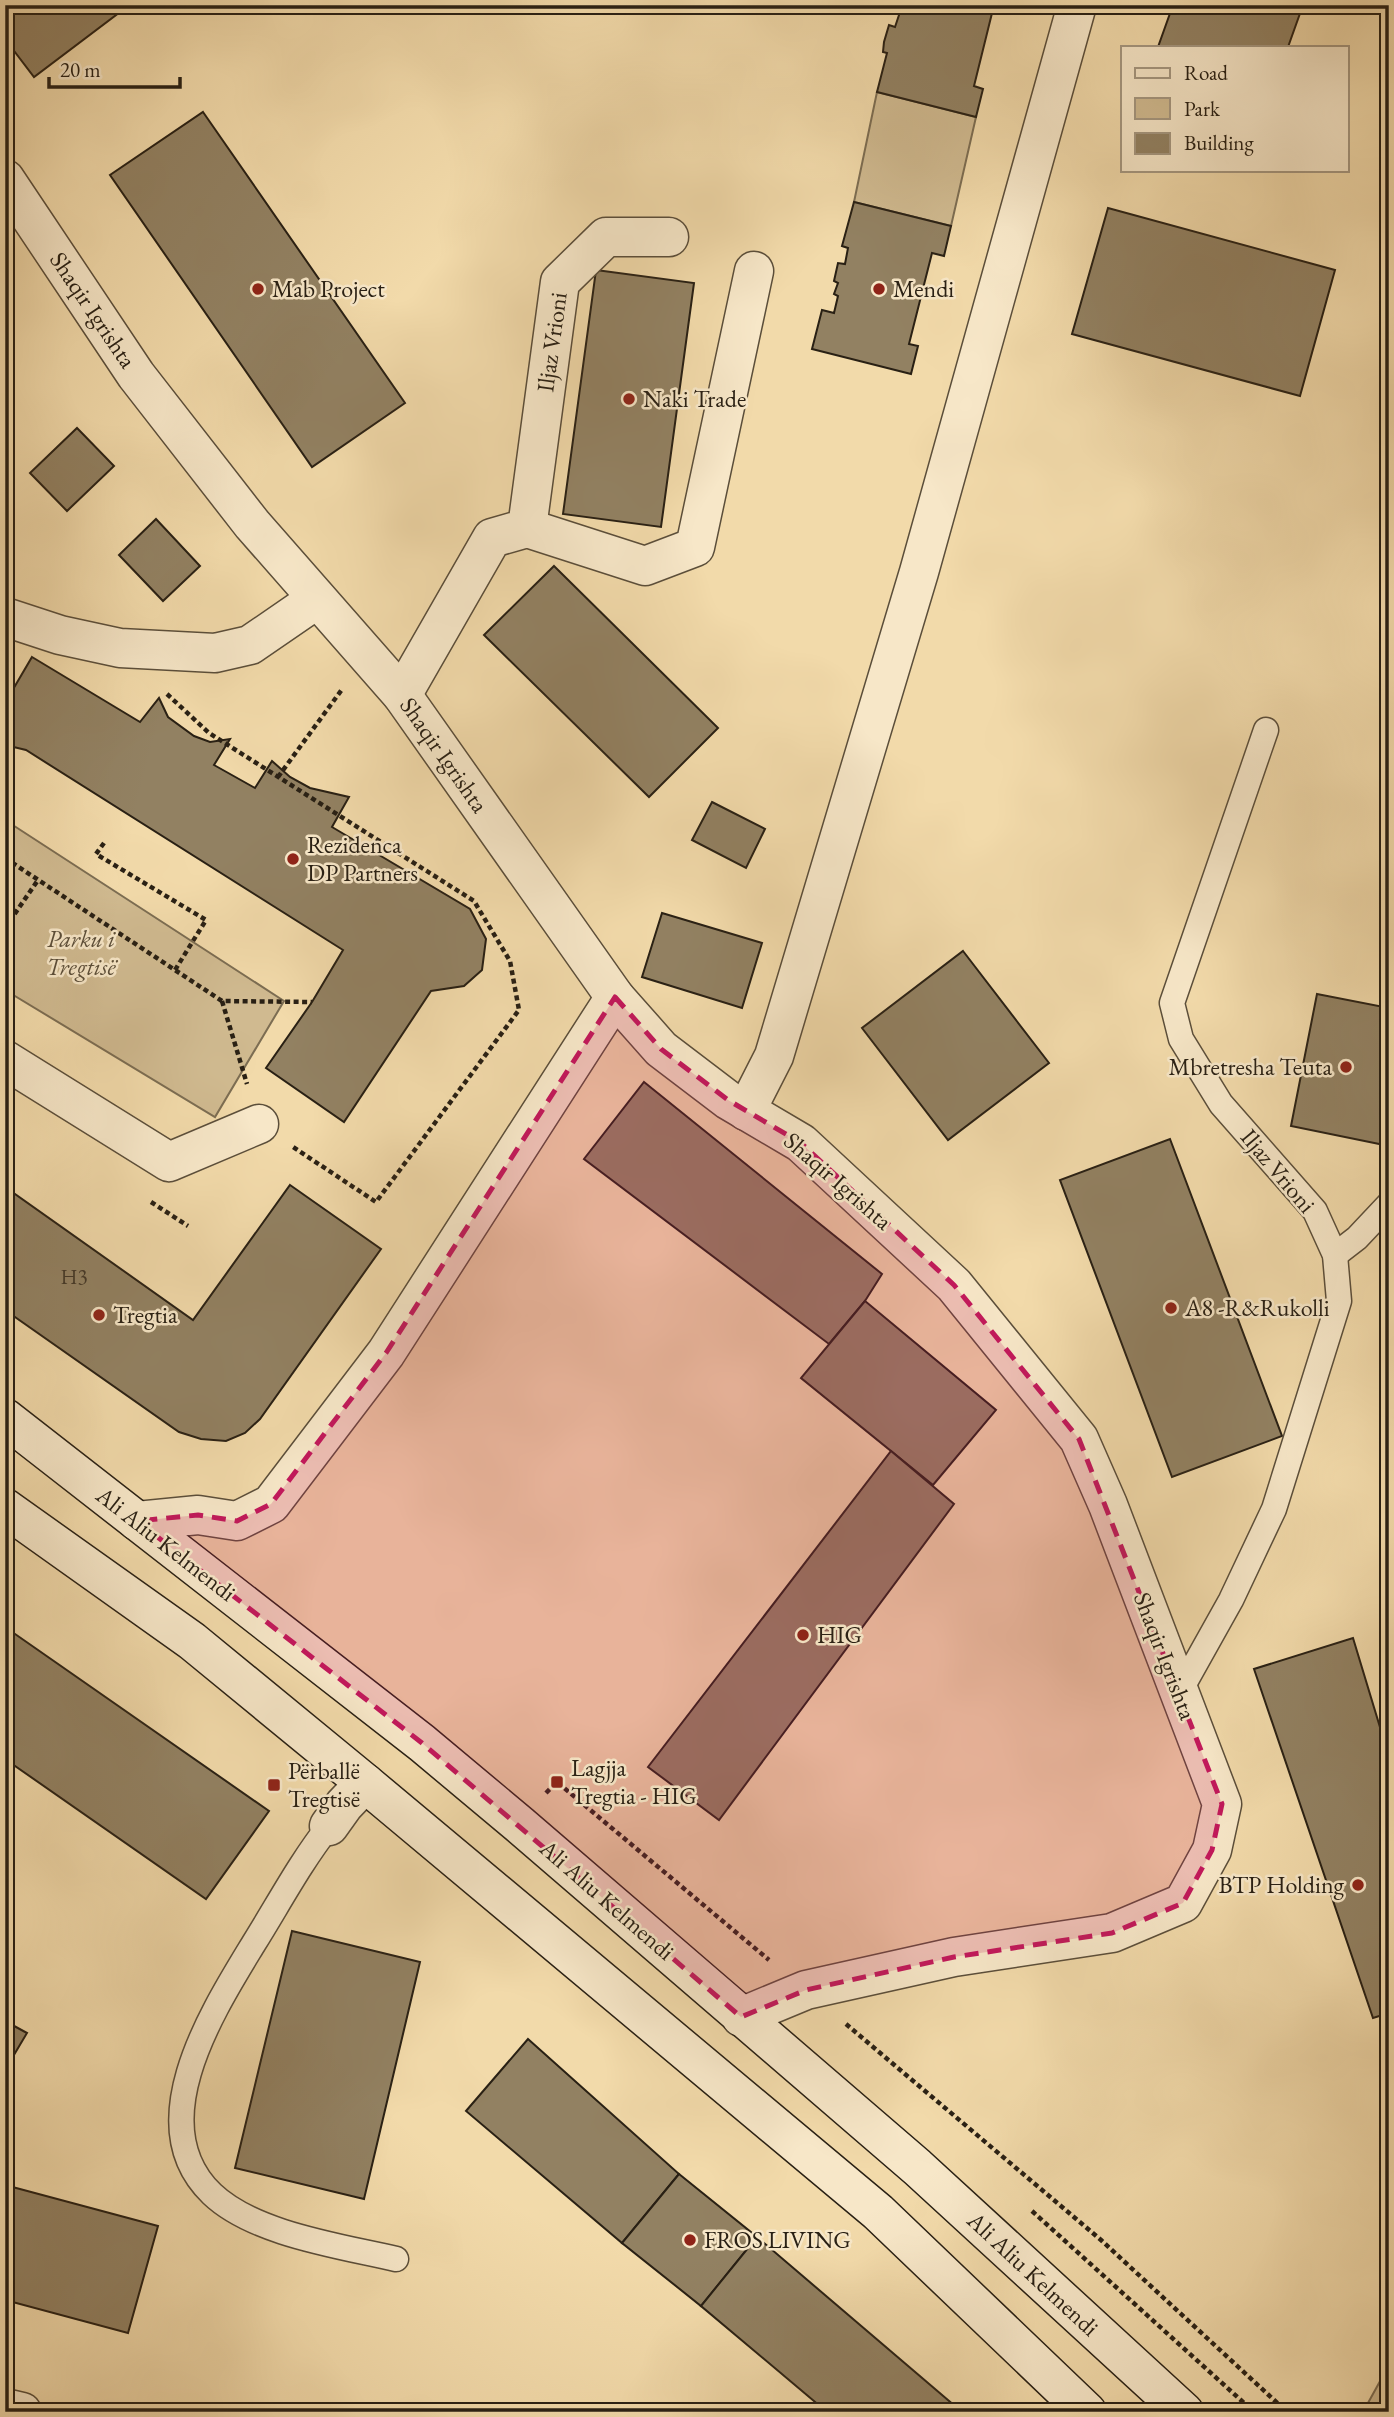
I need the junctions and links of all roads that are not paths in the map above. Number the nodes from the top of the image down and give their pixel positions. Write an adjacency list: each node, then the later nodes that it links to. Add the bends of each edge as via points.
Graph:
1 (1077, 5): 12 (street, via 915,585 774,1056)
2 (5, 179): 6 (street, Shaqir Igrishta, via 136,375)
3 (669, 237): 5 (street, Iljaz Vrioni, via 606,237 559,282)
4 (754, 271): 5 (street, via 695,547 645,566)
5 (527, 528): 8 (street, via 492,538)
6 (317, 599): 7 (street, via 250,646 215,653 120,648); 8 (street, Shaqir Igrishta)
7 (5, 617)
8 (402, 695): 10 (street, Shaqir Igrishta)
9 (1266, 730): 15 (lane, Iljaz Vrioni, via 1172,1003 1181,1039 1195,1065 1221,1104 1315,1210)
10 (615, 997): 12 (street, Shaqir Igrishta, via 661,1049); 18 (street, via 386,1353 271,1504 237,1521 198,1515)
11 (5, 1060): 13 (street, via 169,1162)
12 (746, 1111): 19 (street, Shaqir Igrishta, via 801,1143 954,1284 1079,1439)
13 (259, 1124)
14 (1389, 1204): 15 (lane)
15 (1335, 1255): 19 (lane, Iljaz Vrioni, via 1339,1301 1274,1509 1231,1600)
16 (5, 1418): 18 (street, Ali Aliu Kelmendi)
17 (5, 1508): 20 (street, via 192,1642)
18 (137, 1521): 22 (street, Ali Aliu Kelmendi, via 432,1751)
19 (1179, 1693): 22 (street, Shaqir Igrishta, via 1222,1804 1212,1850 1183,1903 1112,1933 954,1957 806,1990)
20 (365, 1783): 21 (street); 26 (street, via 878,2212)
21 (328, 1826): 23 (lane, via 304,1857 221,1995 187,2078 181,2116 184,2146 192,2168 212,2194 250,2220)
22 (741, 2017): 27 (street, Ali Aliu Kelmendi, via 917,2167)
23 (396, 2259)
24 (5, 2408): 25 (street)
25 (22, 2412)
26 (1087, 2412)
27 (1184, 2412)

